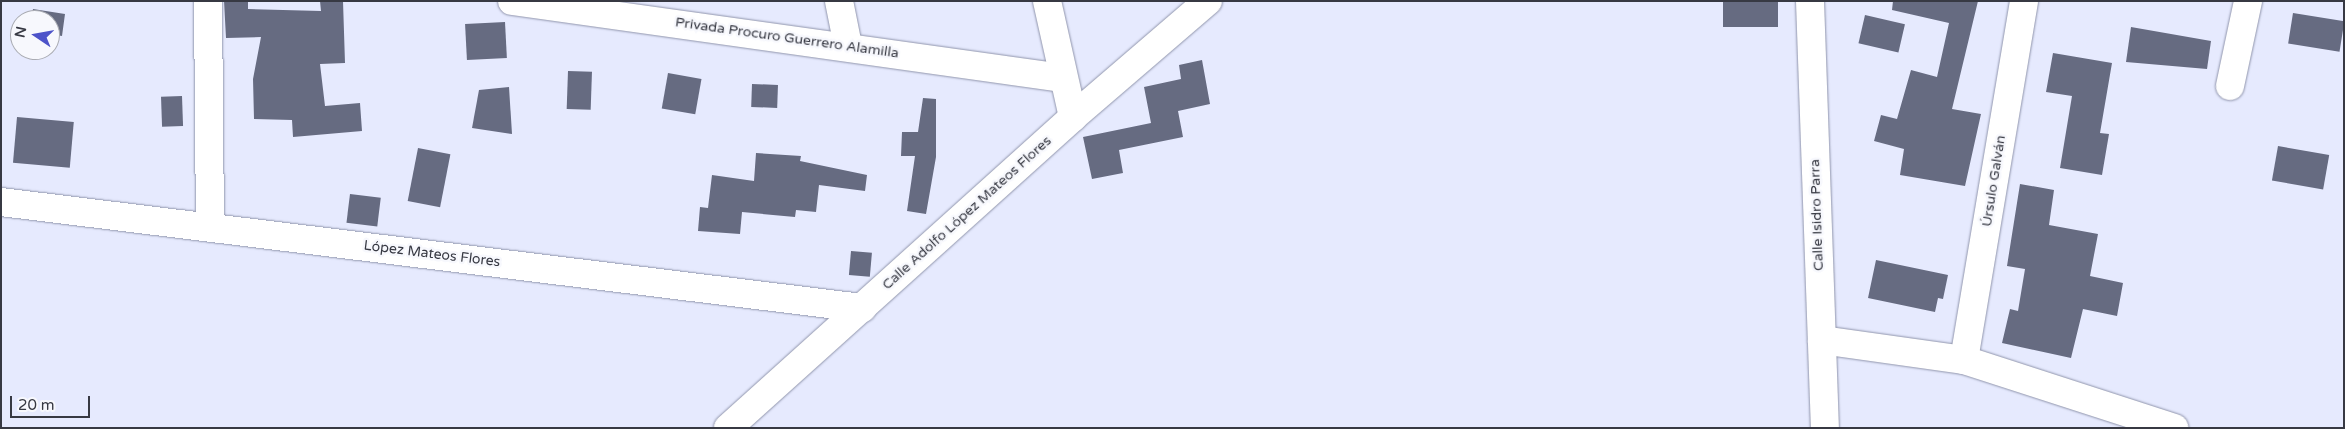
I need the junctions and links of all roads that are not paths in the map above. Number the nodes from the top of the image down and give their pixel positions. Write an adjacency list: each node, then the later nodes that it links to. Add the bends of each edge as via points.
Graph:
1 (208, 1): 15 (street)
2 (512, 1): 9 (street, Privada Procuro Guerrero Alamilla)
3 (840, 1): 10 (street)
4 (1047, 1): 11 (street)
5 (1208, 1): 13 (street, Calle Adolfo López Mateos Flores)
6 (1810, 1): 17 (street, Calle Isidro Parra)
7 (2024, 1): 18 (street, Úrsulo Galván)
8 (2248, 1): 12 (street)
9 (631, 8): 10 (street, Privada Procuro Guerrero Alamilla)
10 (848, 46): 11 (street, Privada Procuro Guerrero Alamilla)
11 (1062, 78): 13 (street)
12 (2230, 86)
13 (1073, 117): 16 (street, Calle Adolfo López Mateos Flores)
14 (1, 202): 15 (street, López Mateos Flores)
15 (210, 226): 16 (street, López Mateos Flores)
16 (862, 308): 19 (street, Calle Adolfo López Mateos Flores)
17 (1822, 340): 18 (street); 20 (street, Calle Isidro Parra)
18 (1964, 360): 21 (street)
19 (728, 428)
20 (1824, 428)
21 (2174, 428)

